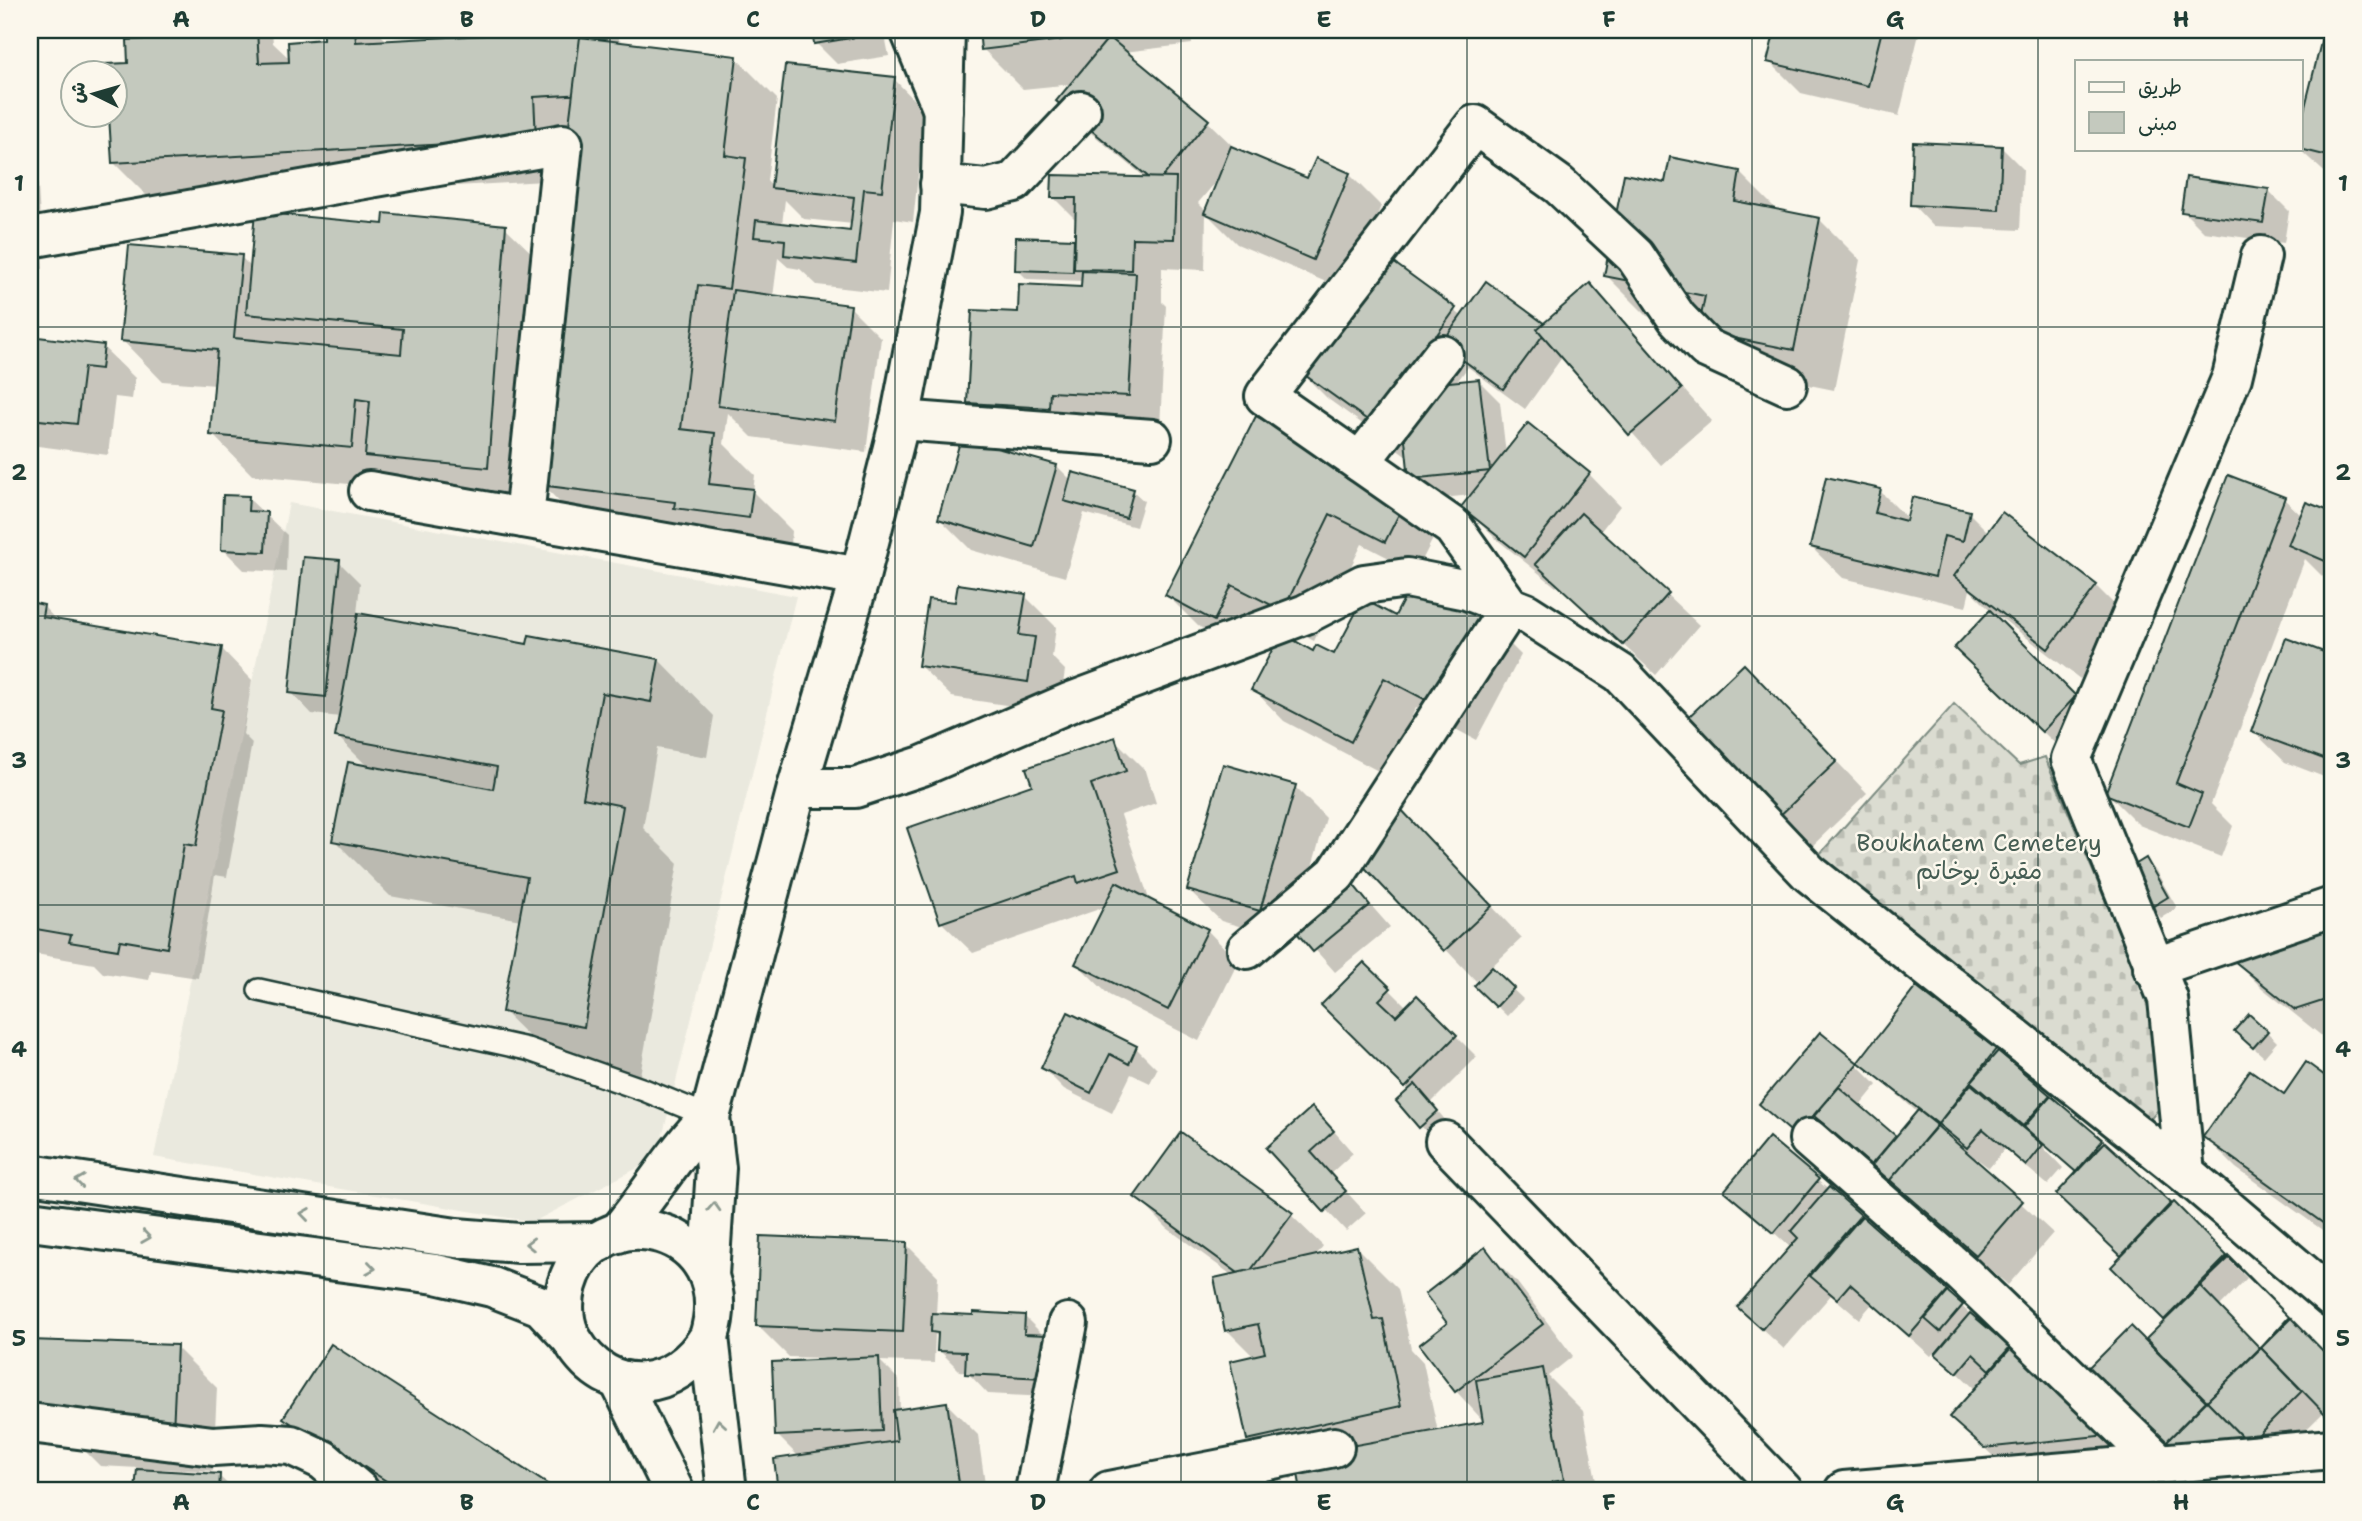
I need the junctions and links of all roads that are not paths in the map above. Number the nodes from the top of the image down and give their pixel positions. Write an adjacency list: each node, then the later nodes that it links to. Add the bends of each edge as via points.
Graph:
1 (910, 30): 3 (street)
2 (945, 30): 3 (street)
3 (943, 110): 5 (street)
4 (1081, 111): 5 (street, via 1014,182 986,189)
5 (940, 184): 10 (street, via 940,213)
6 (30, 238): 14 (street, via 563,144)
7 (2261, 256): 20 (street, via 2232,377 2070,759)
8 (1443, 355): 12 (street)
9 (1787, 385): 12 (street, via 1706,348 1677,318 1635,256 1559,185 1475,125 1265,396)
10 (900, 420): 11 (street); 15 (street)
11 (1152, 439)
12 (1360, 462): 16 (street, via 1453,527)
13 (369, 491): 14 (street)
14 (524, 518): 15 (street)
15 (860, 577): 17 (street)
16 (1510, 607): 17 (street, via 1467,590 1408,578 1364,584 1306,614 1071,702 922,766 855,788); 19 (street, via 1336,874); 25 (street, via 1527,613 1620,673 1809,873)
17 (797, 788): 22 (street)
18 (2332, 907): 20 (street)
19 (1247, 949)
20 (2153, 968): 25 (street, via 2168,999)
21 (259, 990): 22 (lane, via 527,1049)
22 (710, 1117): 28 (street, via 690,1136 647,1199); 29 (street, one-way to 22, via 716,1167)
23 (1809, 1139): 38 (street, via 1963,1274)
24 (1445, 1141): 45 (street)
25 (2185, 1173): 30 (street)
26 (30, 1174): 28 (street, one-way to 26, via 519,1243 456,1238)
27 (30, 1221): 33 (street, one-way to 33, via 436,1274 492,1287 541,1306)
28 (609, 1237): 29 (street, via 641,1230 662,1233 682,1242); 33 (street, via 583,1256 570,1274 564,1318)
29 (709, 1276): 32 (street, via 715,1307)
30 (2332, 1298)
31 (1068, 1323): 43 (street)
32 (709, 1337): 34 (street, via 698,1356 681,1370 641,1383); 42 (street, one-way to 32)
33 (571, 1338): 34 (street, via 583,1356)
34 (619, 1380): 41 (street)
35 (30, 1423): 40 (street, via 213,1446 291,1445 323,1460)
36 (1334, 1447): 44 (street)
37 (2332, 1450): 38 (street)
38 (2159, 1464): 39 (street)
39 (2001, 1484): 46 (street)
40 (359, 1491)
41 (674, 1491)
42 (727, 1491)
43 (1035, 1491)
44 (1109, 1491)
45 (1783, 1491)
46 (1844, 1491)

